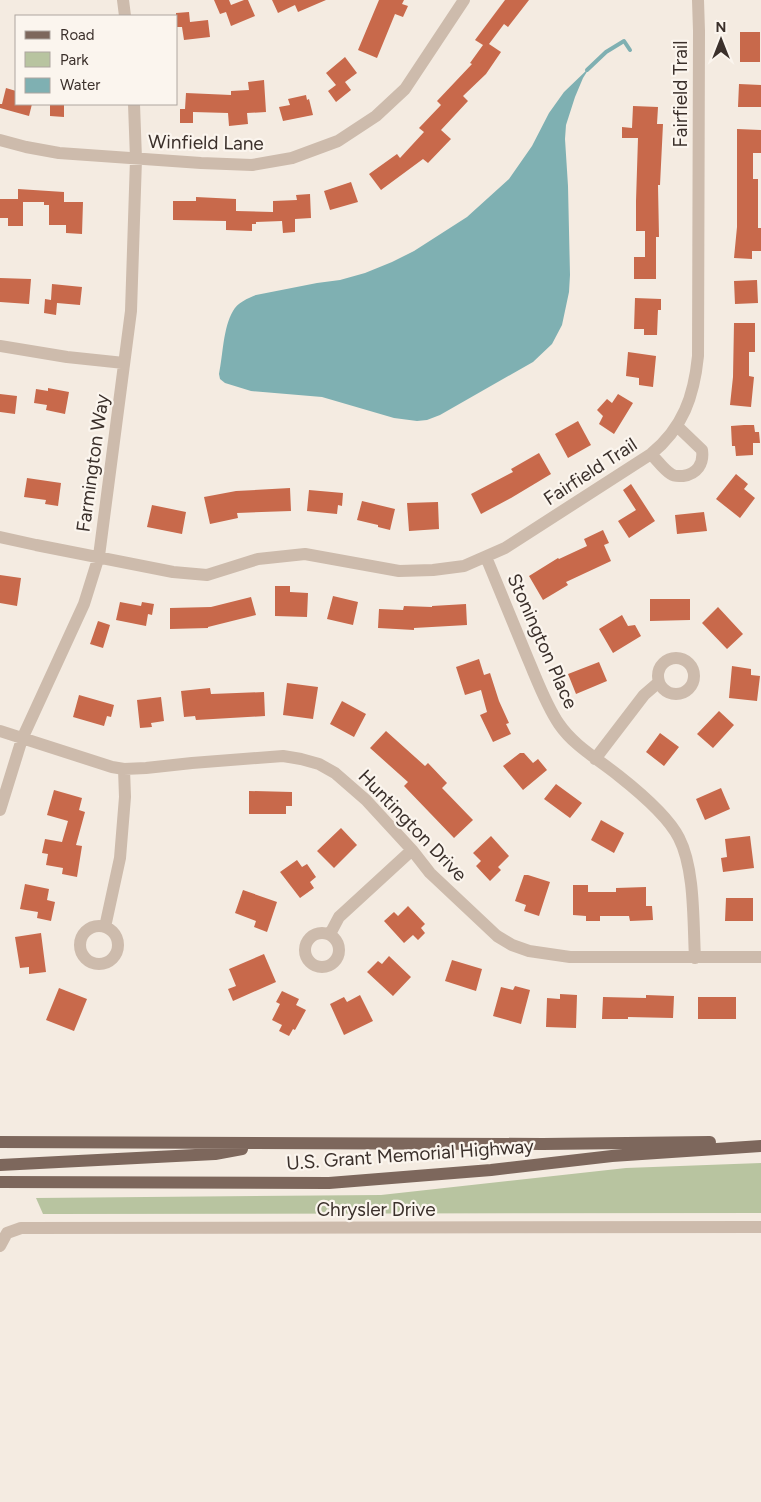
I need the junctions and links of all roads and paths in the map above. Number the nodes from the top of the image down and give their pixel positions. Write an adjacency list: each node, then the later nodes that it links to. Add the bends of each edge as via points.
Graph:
1 (123, 0): 4 (street)
2 (464, 0): 7 (street, Winfield Lane, via 405,89 376,116 338,141 292,158 252,165)
3 (698, 0): 10 (street, Fairfield Trail, via 698,356 694,386)
4 (126, 15)
5 (134, 105): 7 (street, Farmington Way)
6 (0, 140): 7 (street, Winfield Lane, via 59,153)
7 (136, 159): 9 (street, Farmington Way, via 131,311)
8 (0, 346): 9 (street)
9 (124, 363): 13 (street, Farmington Way)
10 (678, 426): 11 (street, Fairfield Trail); 11 (street, via 702,450 699,467 690,475 676,476)
11 (652, 454): 14 (street, Fairfield Trail)
12 (0, 537): 13 (street, Fairfield Trail)
13 (99, 556): 14 (street, Fairfield Trail, via 173,572 207,575 258,559 305,554 417,572 464,566); 17 (street, Farmington Way, via 84,604)
14 (486, 557): 18 (street, Stonington Place, via 558,722 566,734)
15 (659, 682): 18 (street, via 644,695)
16 (0, 731): 17 (street, Huntington Drive)
17 (22, 739): 19 (street, Huntington Drive); 20 (street, Farmington Way)
18 (596, 759): 25 (street, Stonington Place, via 663,815 679,837 690,874)
19 (124, 769): 21 (street, Huntington Drive, via 283,756 319,764 335,773 366,800); 22 (street, via 120,858)
20 (0, 810)
21 (412, 850): 23 (street, via 338,916); 25 (street, Huntington Drive, via 430,873 497,936 512,945 570,957)
22 (105, 927)
23 (330, 934)
24 (761, 957): 25 (street, Huntington Drive)
25 (695, 958)
26 (0, 1134): 28 (main road)
27 (0, 1142): 28 (main road, U.S. Grant Memorial Highway)
28 (13, 1142): 30 (main road, U.S. Grant Memorial Highway)
29 (761, 1142): 30 (main road, U.S. Grant Memorial Highway)
30 (274, 1143): 32 (main road, via 215,1154)
31 (761, 1146): 34 (main road, U.S. Grant Memorial Highway, via 329,1182)
32 (0, 1165)
33 (0, 1182): 34 (main road, U.S. Grant Memorial Highway)
34 (16, 1182): 35 (main road)
35 (0, 1192)
36 (761, 1227): 37 (street, Chrysler Drive, via 21,1228 8,1233)
37 (0, 1246)

